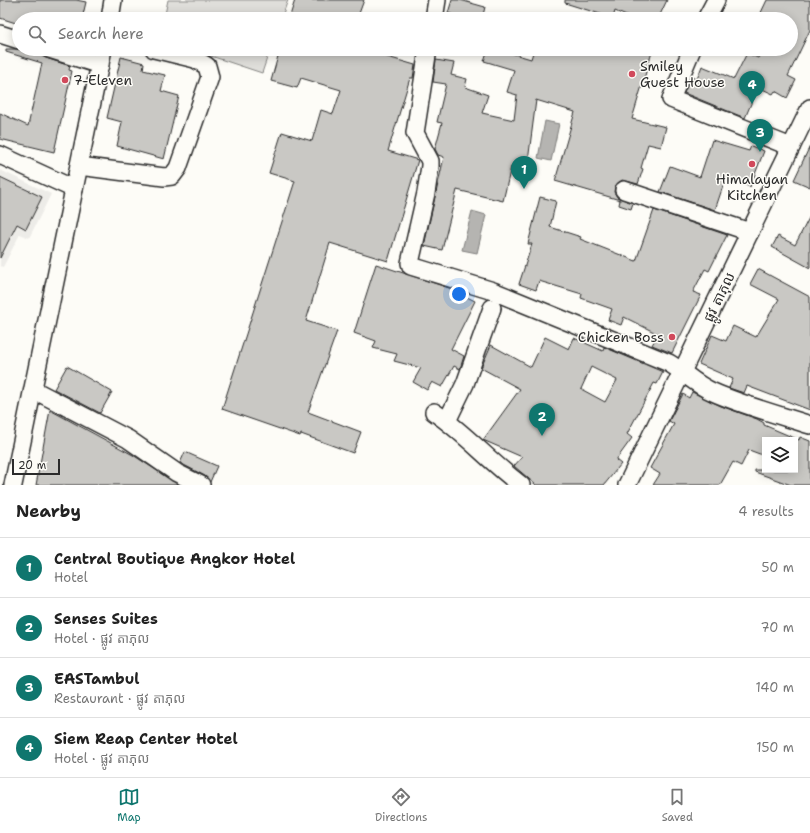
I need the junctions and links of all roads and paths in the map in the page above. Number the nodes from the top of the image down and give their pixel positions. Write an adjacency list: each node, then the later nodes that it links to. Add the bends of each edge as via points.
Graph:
1 (113, 0): 4 (street)
2 (437, 0): 5 (street)
3 (716, 0): 6 (street)
4 (111, 12)
5 (435, 12)
6 (710, 12)
7 (0, 34): 8 (street)
8 (12, 38)
9 (183, 56): 16 (street, via 207,66 210,76 178,168 172,176)
10 (427, 56): 21 (street, via 415,133 430,161 430,166 410,263 412,266 493,291 669,363)
11 (689, 56): 14 (street, via 671,99)
12 (102, 57): 16 (street)
13 (810, 108): 14 (street, ផ្លូវ តាភុល)
14 (792, 147): 19 (street, ផ្លូវ តាភុល)
15 (0, 155): 17 (street)
16 (79, 166): 17 (street)
17 (74, 189): 22 (street)
18 (624, 190): 19 (street)
19 (750, 232): 21 (street, ផ្លូវ តាភុល)
20 (492, 308): 26 (street, via 465,384 440,416)
21 (682, 371): 23 (street, via 713,392); 27 (street, ផ្លូវ តាភុល)
22 (34, 390): 24 (street); 25 (street, via 128,439 177,473)
23 (810, 425)
24 (12, 485)
25 (201, 485)
26 (521, 485)
27 (627, 485)

